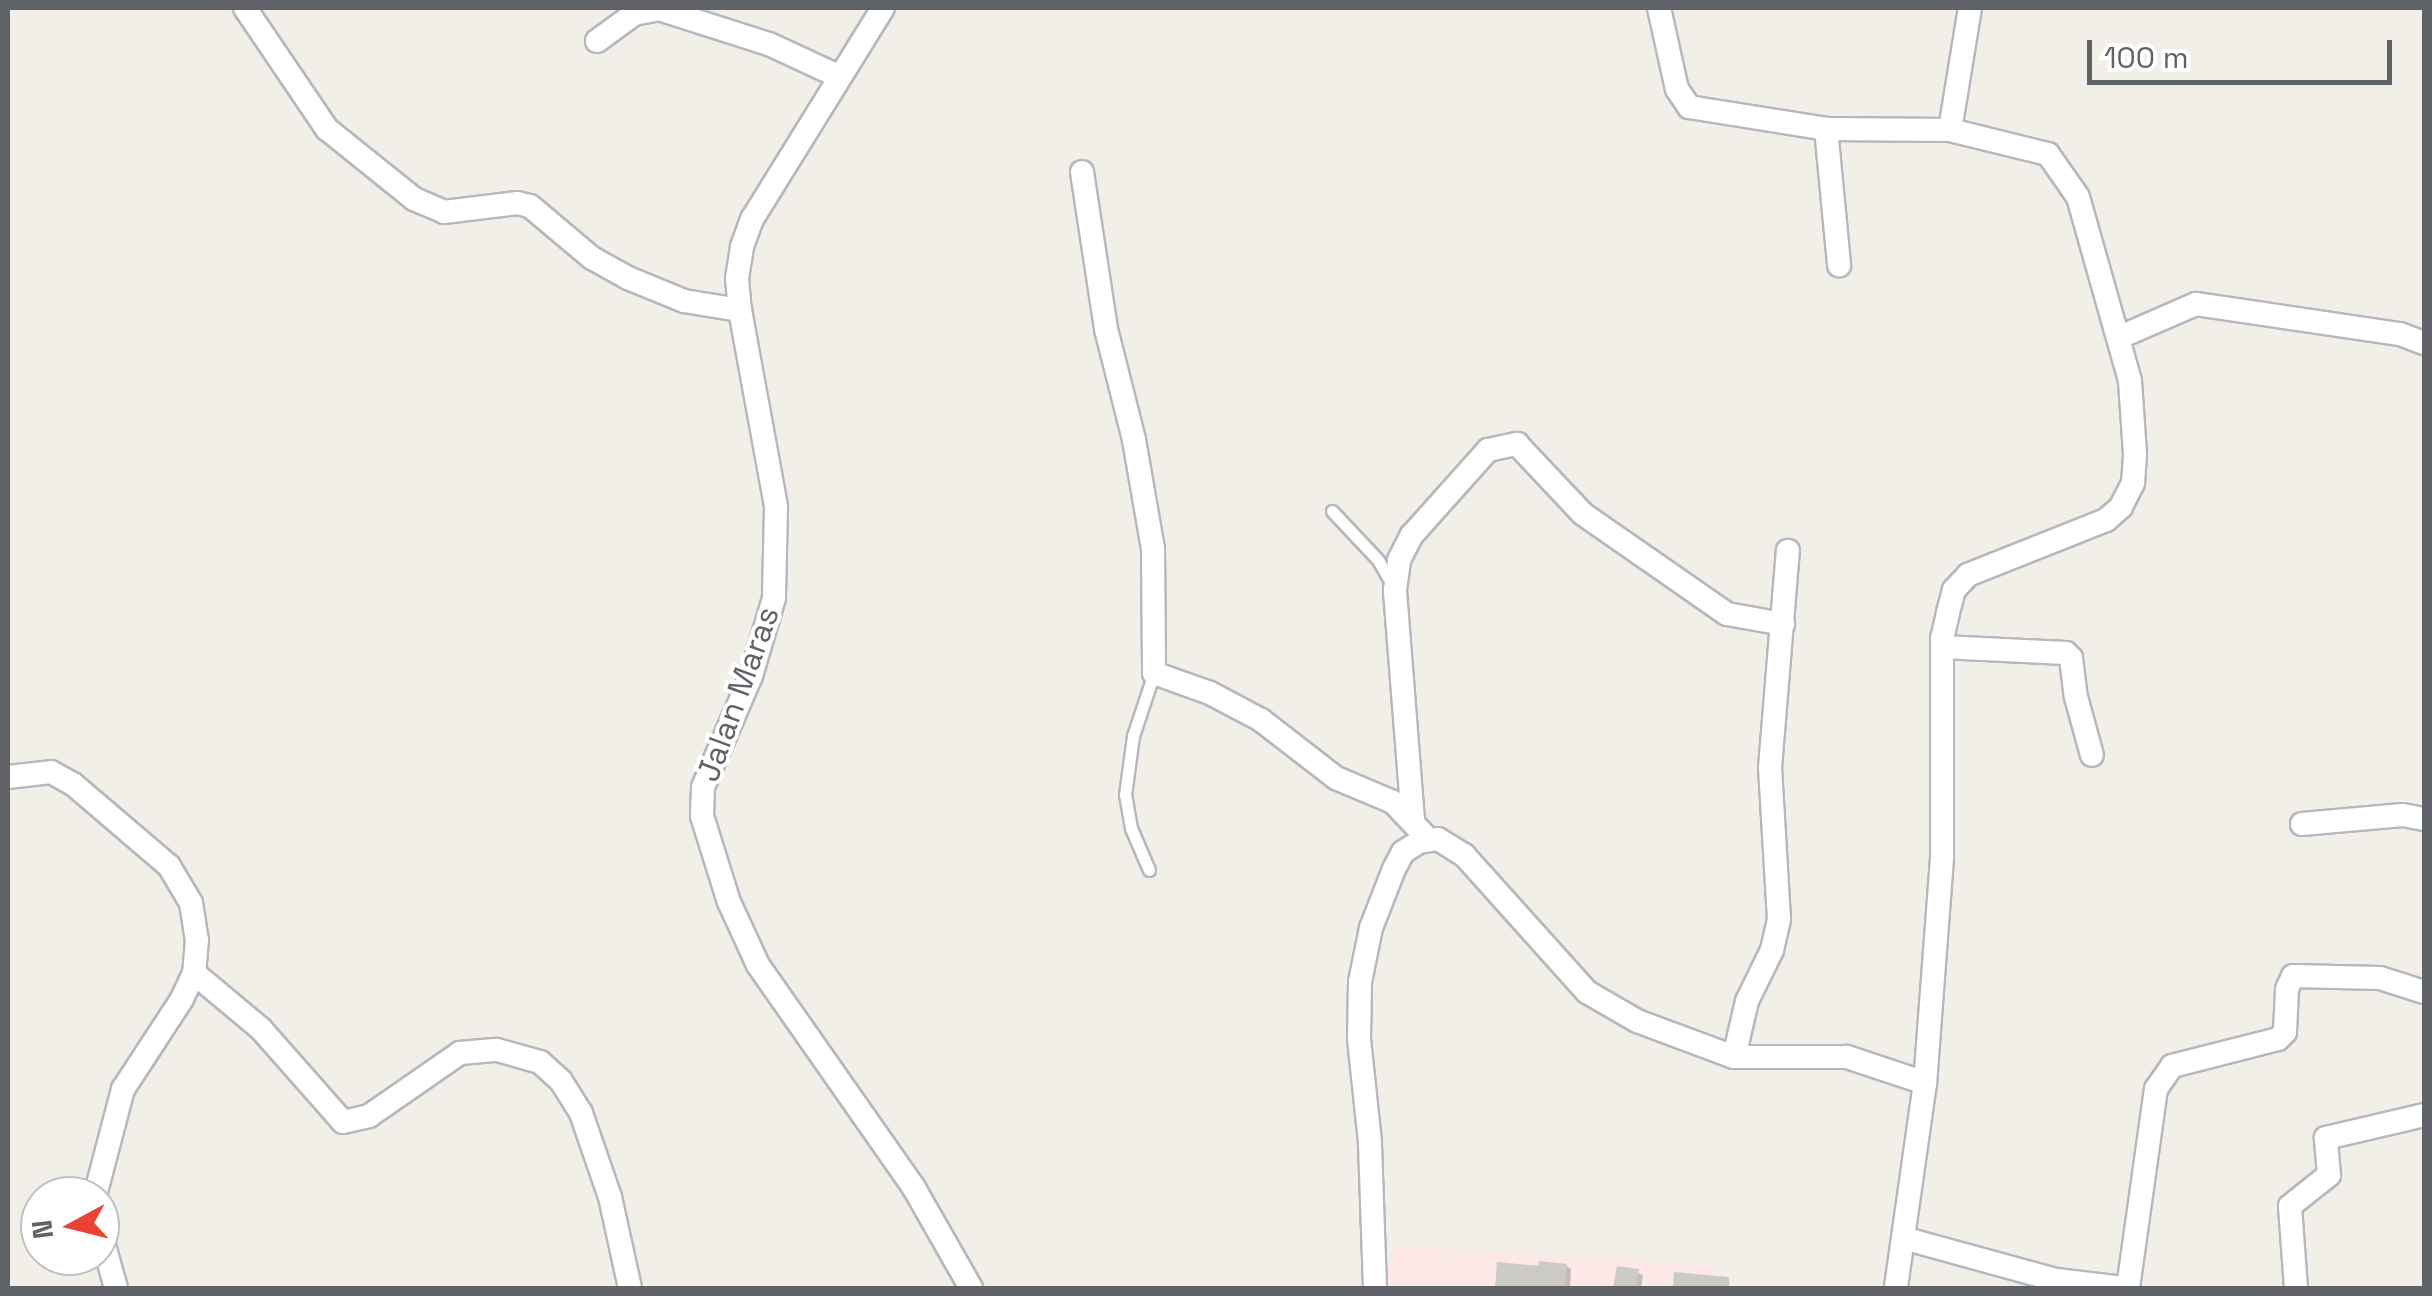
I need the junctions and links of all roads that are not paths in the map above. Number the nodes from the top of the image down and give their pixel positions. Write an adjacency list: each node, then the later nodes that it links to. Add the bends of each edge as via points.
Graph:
1 (244, 8): 12 (street, via 327,129 428,208 530,206 592,258 628,278 684,300)
2 (883, 8): 7 (street, Jalan Maras)
3 (1659, 8): 8 (street, via 1677,89 1689,107)
4 (1970, 8): 9 (street)
5 (689, 12): 6 (street, via 647,10); 7 (street)
6 (597, 41)
7 (838, 76): 12 (street, Jalan Maras, via 752,219 737,278)
8 (1826, 129): 9 (street); 11 (street)
9 (1950, 130): 13 (street, via 2030,146 2061,166 2078,197)
10 (1082, 172): 20 (street, via 1106,329 1152,549)
11 (1838, 265)
12 (740, 310): 36 (street, Jalan Maras, via 776,508 774,598 751,676 702,787 702,816 758,966 914,1188)
13 (2120, 337): 14 (street, via 2196,304); 19 (street, via 2136,455 2121,507 2106,520 1968,575 1954,590)
14 (2424, 343)
15 (1332, 511): 17 (lane, via 1378,560)
16 (1788, 551): 18 (street)
17 (1394, 590): 18 (street, via 1412,535 1488,450 1518,444 1583,514 1727,614); 23 (street)
18 (1783, 624): 30 (street, via 1770,768 1779,920 1747,1001)
19 (1942, 647): 21 (street, via 2066,653); 31 (street, via 1942,858)
20 (1154, 672): 23 (street, via 1261,720 1336,778 1393,802); 27 (lane, via 1133,736 1124,796)
21 (2092, 755)
22 (8, 777): 28 (street, via 59,775 169,866 191,902)
23 (1412, 820): 26 (street)
24 (2424, 820): 25 (street)
25 (2302, 824)
26 (1428, 839): 30 (street, via 1464,855 1588,992 1637,1021); 37 (street, via 1410,846 1394,869 1371,928 1360,982)
27 (1150, 870)
28 (194, 973): 33 (street, via 123,1089); 35 (street, via 261,1029 343,1122 368,1116 460,1054 497,1050 540,1062 581,1114 610,1197)
29 (2424, 992): 39 (street, via 2380,978 2293,976 2285,1032 2278,1038 2172,1066 2156,1089)
30 (1734, 1057): 31 (street, via 1847,1057)
31 (1925, 1083): 34 (street)
32 (2424, 1114): 40 (street, via 2326,1138 2329,1176 2290,1206)
33 (99, 1176)
34 (1903, 1238): 38 (street); 39 (street, via 2056,1280)
35 (630, 1288)
36 (971, 1288)
37 (1375, 1288)
38 (1896, 1288)
39 (2126, 1288)
40 (2296, 1288)

